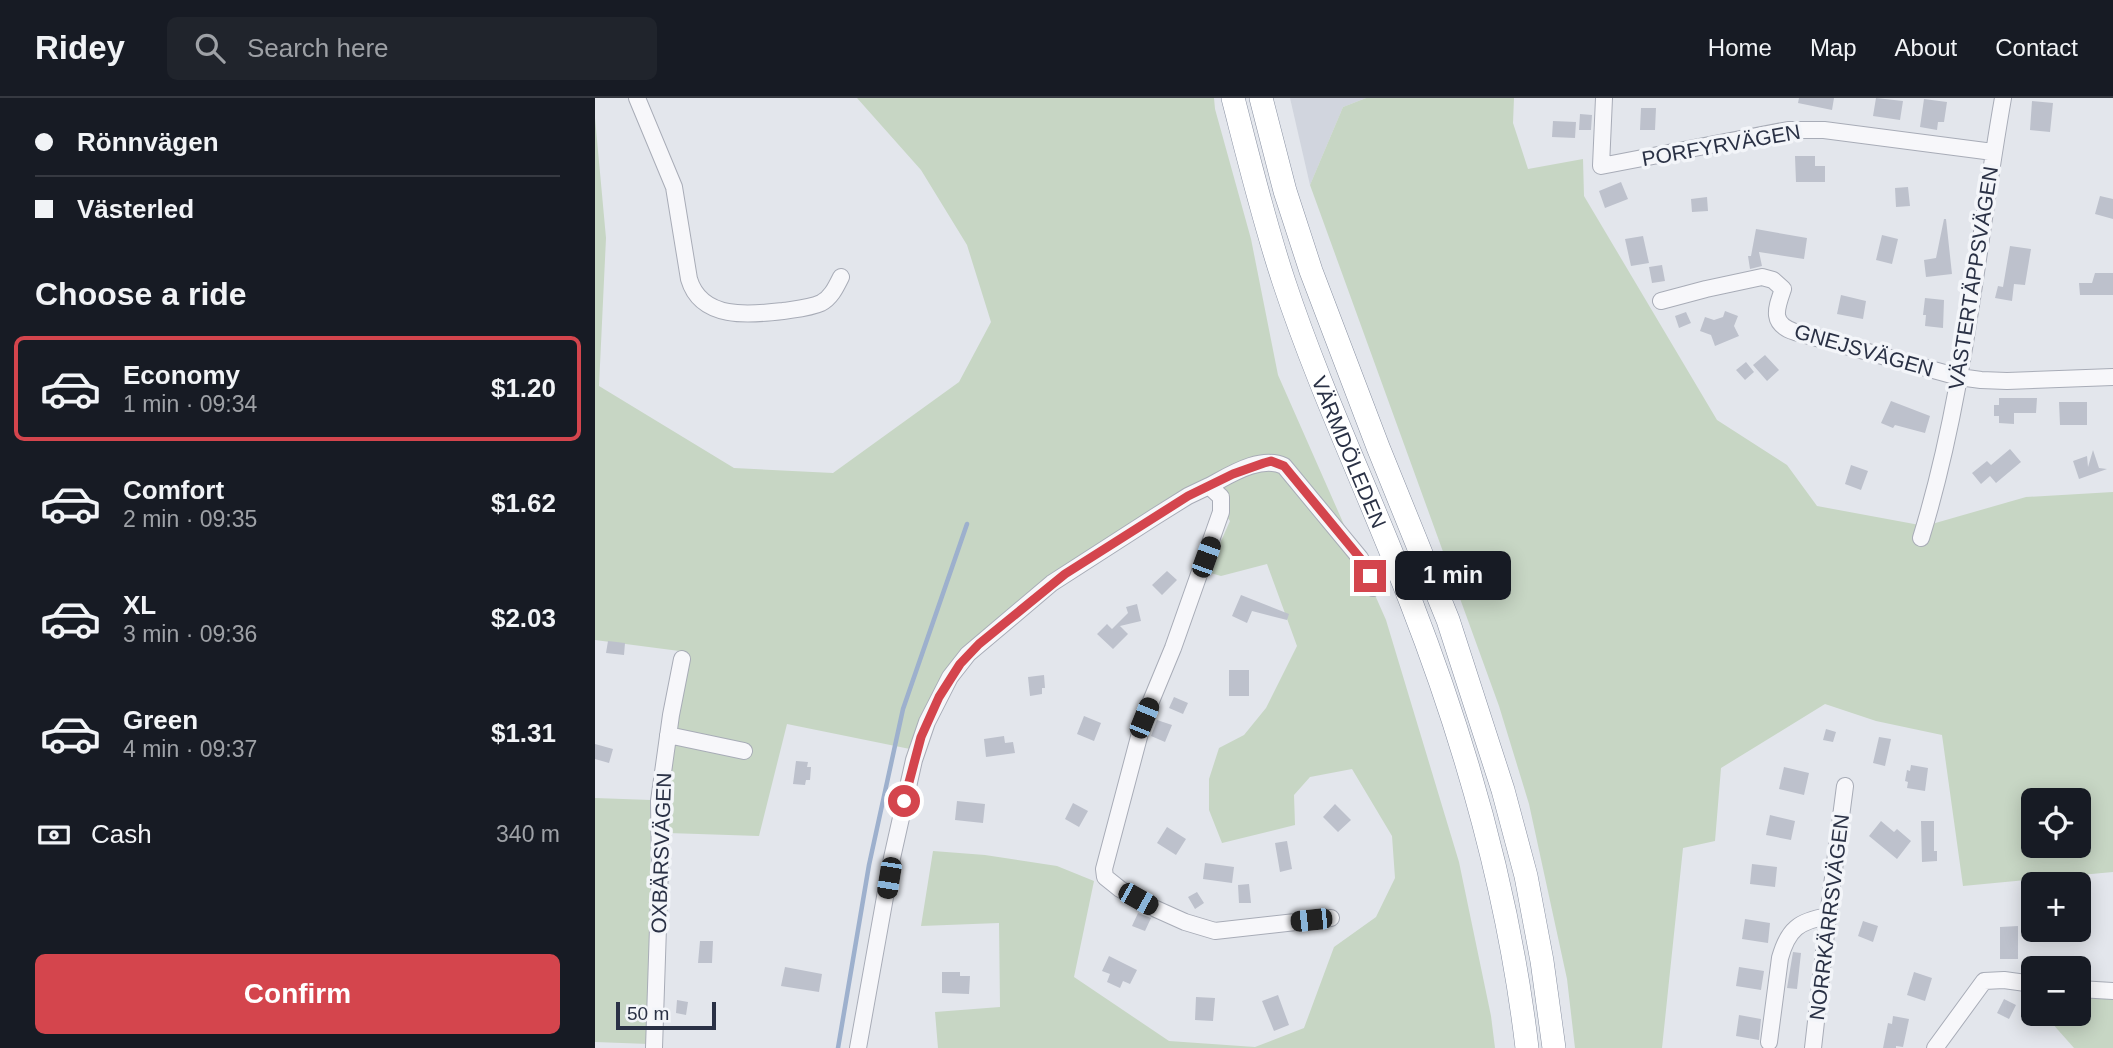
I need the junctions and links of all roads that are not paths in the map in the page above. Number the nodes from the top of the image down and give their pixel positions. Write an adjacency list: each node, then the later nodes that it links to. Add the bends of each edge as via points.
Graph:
1 (637, 98): 7 (street, via 674,187 692,293 715,309 769,313 822,303)
2 (1233, 98): 26 (highway, VÄRMDÖLEDEN, via 1285,283 1412,604 1461,744 1501,895)
3 (1261, 98): 27 (highway, VÄRMDÖLEDEN, via 1311,271 1448,620 1503,790 1526,876)
4 (1604, 98): 6 (street, PORFYRVÄGEN, via 1601,166 1788,130 1824,130)
5 (2003, 98): 6 (street, VÄSTERTÄPPSVÄGEN)
6 (1993, 152): 9 (street, VÄSTERTÄPPSVÄGEN)
7 (841, 277)
8 (1661, 301): 9 (street, GNEJSVÄGEN, via 1762,277 1783,289 1777,311 1785,328)
9 (1959, 377): 10 (street, GNEJSVÄGEN, via 2007,381); 12 (street, VÄSTERTÄPPSVÄGEN)
10 (2113, 377)
11 (1215, 492): 13 (street, via 1233,474 1271,461 1284,466 1360,558); 19 (street, via 1221,512 1216,531 1144,718 1105,877 1156,909 1216,931); 25 (street, via 1188,496 1052,583 968,654 950,677 914,760)
12 (1921, 538)
13 (1373, 588)
14 (682, 659): 15 (street, OXBÄRSVÄGEN)
15 (669, 735): 16 (street); 24 (street, OXBÄRSVÄGEN, via 659,801)
16 (744, 751)
17 (1845, 786): 18 (street, NORRKÄRRSVÄGEN)
18 (1828, 916): 23 (street, via 1807,919 1783,945); 28 (street, NORRKÄRRSVÄGEN)
19 (1331, 918)
20 (2021, 982): 29 (street, via 1984,981)
21 (2091, 990): 22 (street)
22 (2113, 991)
23 (1769, 1042)
24 (654, 1048)
25 (858, 1048)
26 (1527, 1048)
27 (1554, 1048)
28 (1813, 1048)
29 (1935, 1048)

